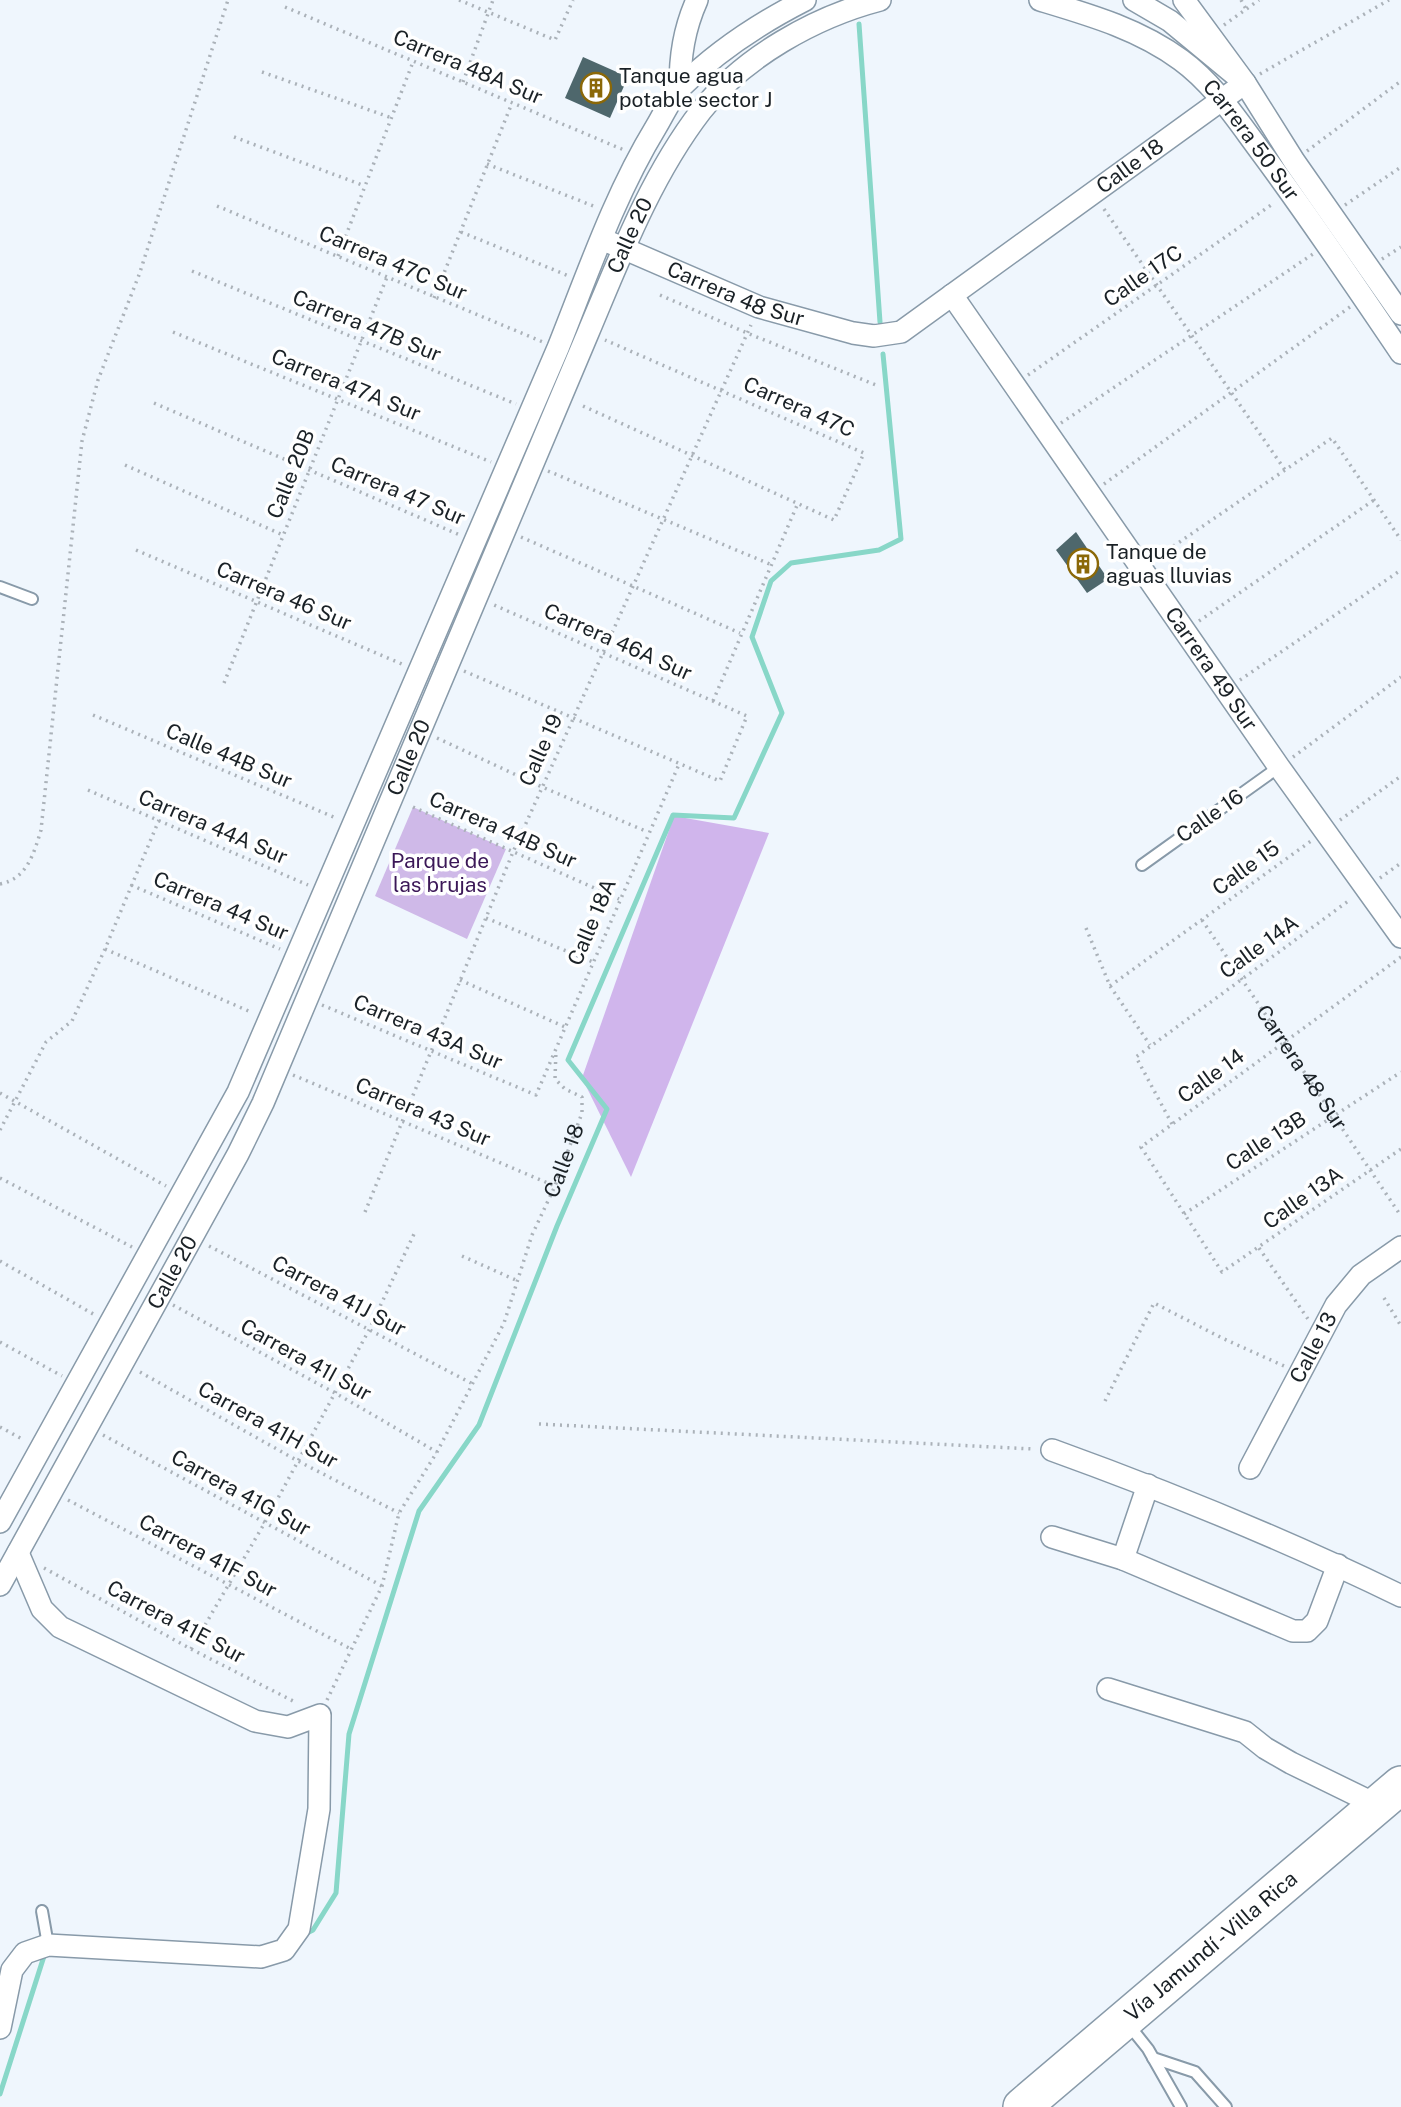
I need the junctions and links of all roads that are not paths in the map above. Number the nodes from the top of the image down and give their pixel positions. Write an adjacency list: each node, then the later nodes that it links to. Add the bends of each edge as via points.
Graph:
1 (697, 0): 8 (street, Calle 20, via 680,58)
2 (805, 0): 8 (street, Calle 20, via 766,20)
3 (880, 0): 11 (street, Calle 20, via 826,19 738,73 702,109 670,157)
4 (1041, 0): 9 (street, Carrera 50 Sur, via 1140,34 1183,61)
5 (1134, 0): 7 (street, Carrera 50 Sur, via 1170,21)
6 (1184, 0): 7 (street, Carrera 50 Sur)
7 (1245, 83): 9 (street, Calle 18); 13 (street, Carrera 50 Sur)
8 (680, 88): 10 (street, Calle 20, via 639,156)
9 (1221, 99): 12 (street, Calle 18); 15 (street, Carrera 50 Sur)
10 (601, 238): 11 (street, Carrera 48 Sur); 25 (street, Calle 20, via 238,1092)
11 (624, 248): 14 (street, Carrera 48 Sur, via 759,307); 27 (street, Calle 20, via 278,1068 238,1154)
12 (951, 295): 14 (street, Calle 18, via 901,331); 18 (street, Carrera 49 Sur)
13 (1401, 314)
14 (874, 336)
15 (1399, 346)
16 (0, 587): 17 (lane)
17 (32, 599)
18 (1279, 767): 19 (lane, Calle 16); 20 (street, Carrera 49 Sur)
19 (1142, 865)
20 (1401, 937)
21 (1401, 1247): 23 (street, Calle 13, via 1361,1275 1336,1305)
22 (1052, 1450): 24 (street)
23 (1250, 1468)
24 (1148, 1485): 28 (street); 29 (street)
25 (0, 1522)
26 (1052, 1537): 28 (street)
27 (18, 1553): 30 (street, Calle 20); 35 (street, via 42,1609 60,1627 255,1721 288,1727 320,1715 319,1808 299,1929 284,1950 261,1957)
28 (1123, 1559): 29 (street, via 1293,1631 1307,1630 1317,1621)
29 (1338, 1565): 31 (street)
30 (0, 1586)
31 (1401, 1596)
32 (1108, 1689): 33 (street, via 1245,1732 1291,1763)
33 (1389, 1795): 36 (highway, Vía Jamundí - Villa Rica)
34 (42, 1910): 35 (lane)
35 (48, 1945): 37 (street, via 25,1953 12,1970)
36 (1124, 2020): 38 (lane); 39 (highway, Vía Jamundí - Villa Rica)
37 (0, 2028)
38 (1153, 2058): 40 (lane); 41 (lane, via 1195,2072)
39 (1022, 2107)
40 (1181, 2107)
41 (1226, 2107)

